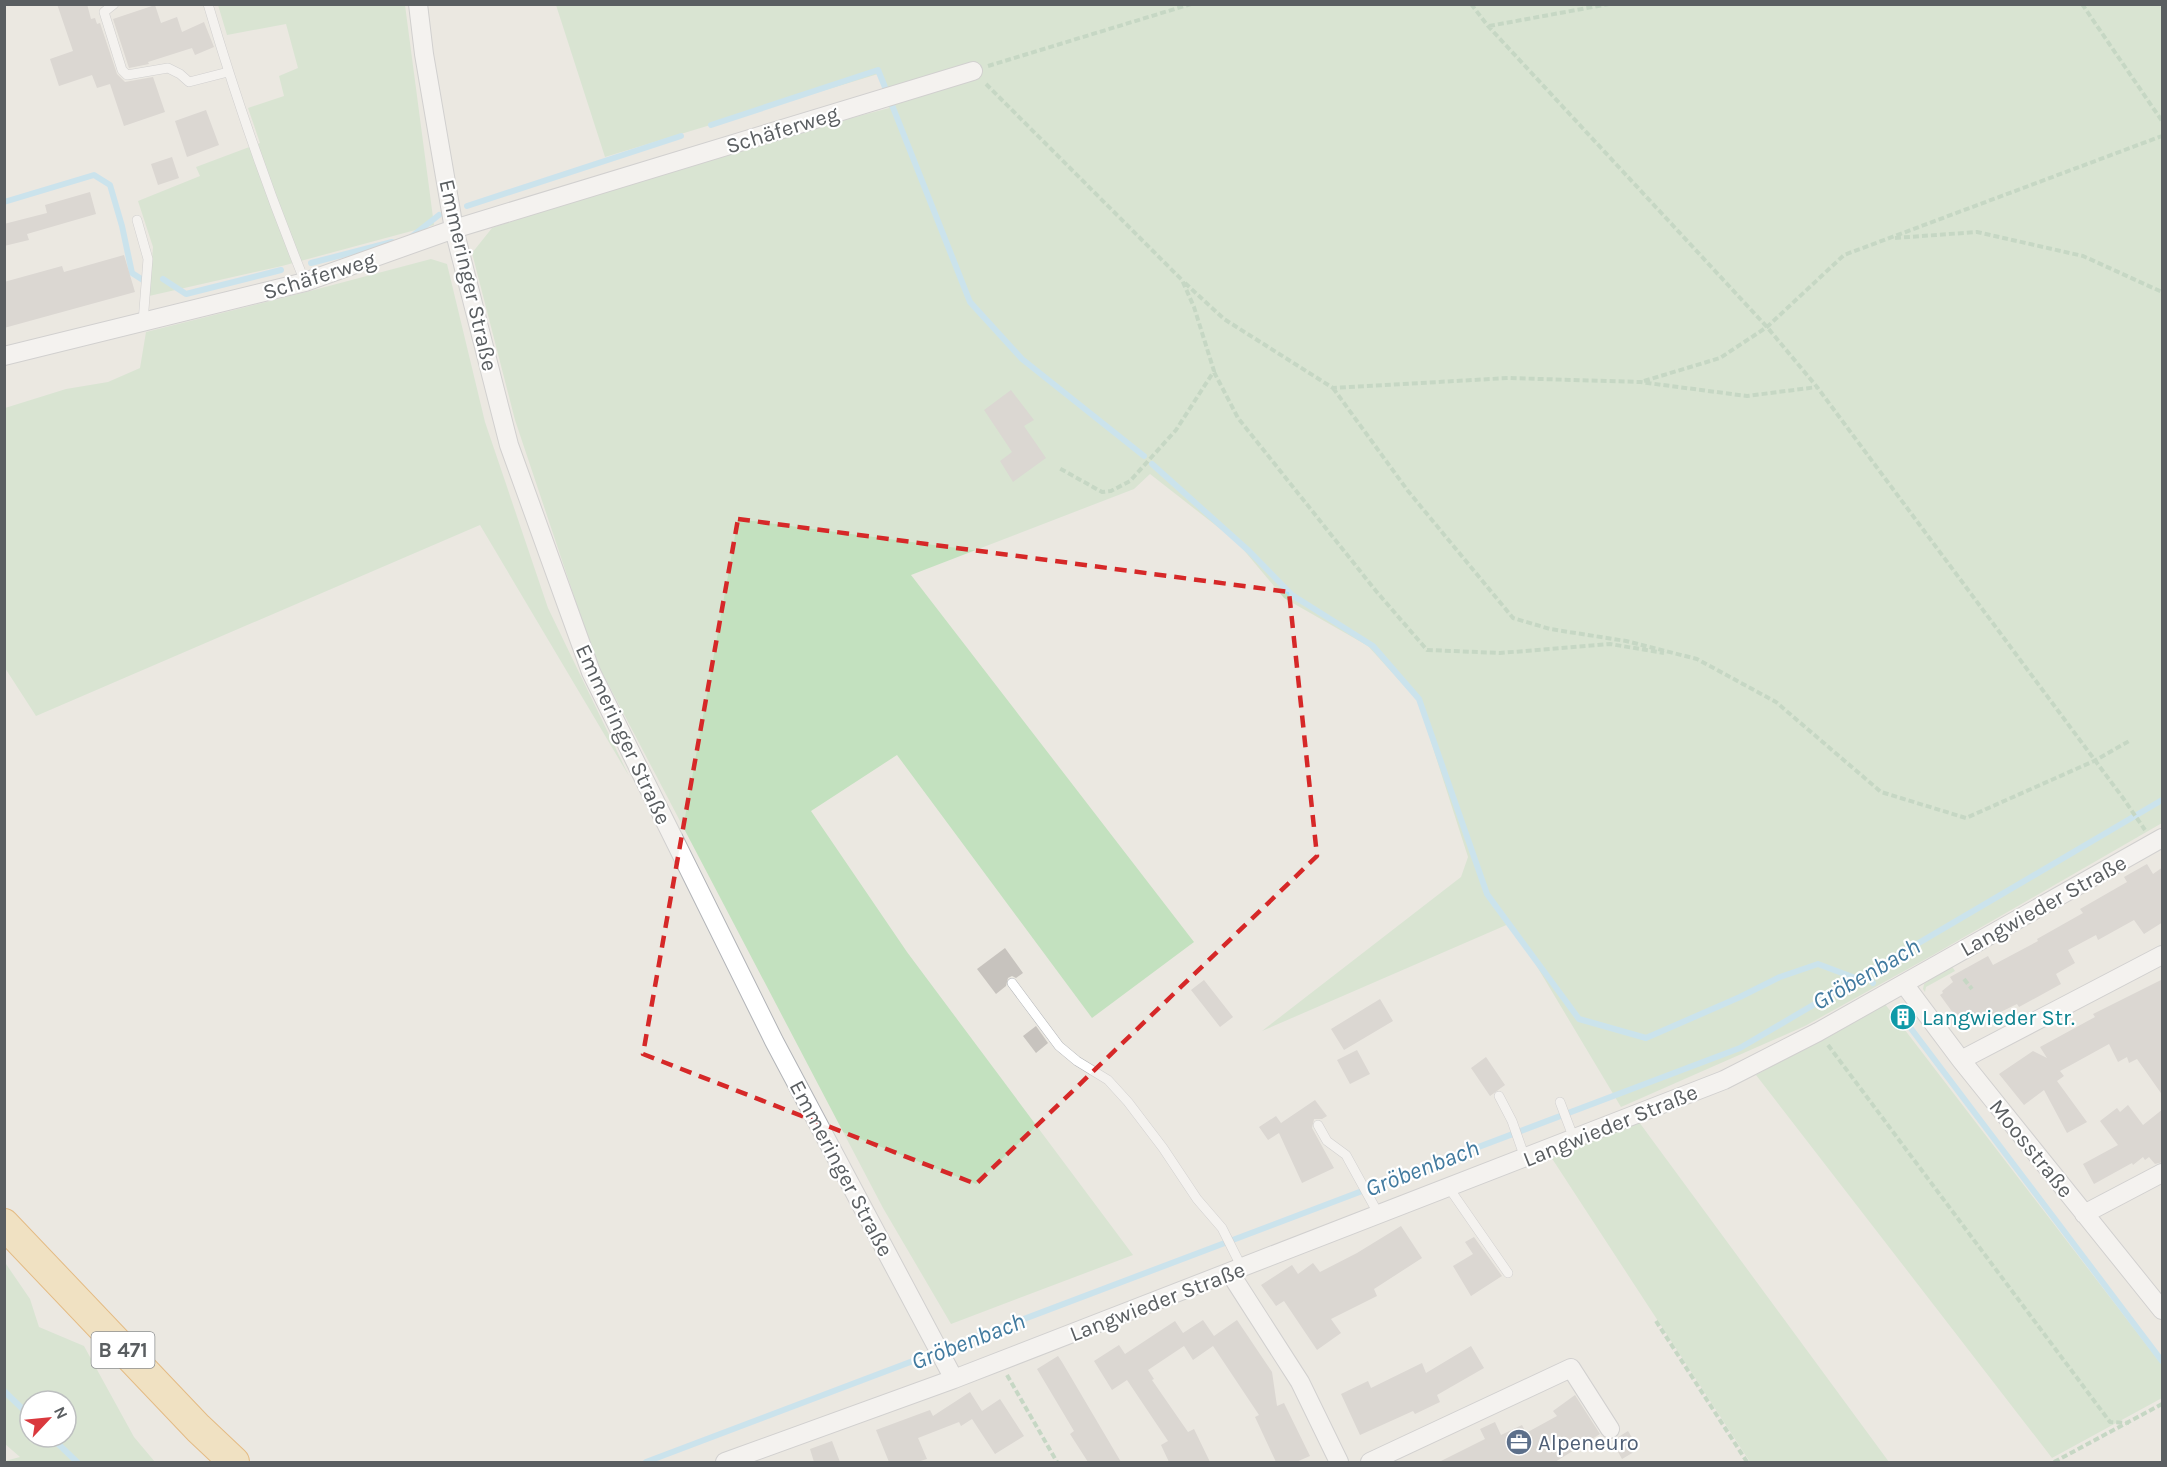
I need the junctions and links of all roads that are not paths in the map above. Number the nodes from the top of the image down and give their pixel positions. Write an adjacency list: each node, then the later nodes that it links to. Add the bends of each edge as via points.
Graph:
1 (114, 4): 5 (lane, via 104,12 127,75 168,68 189,82)
2 (208, 4): 5 (lane)
3 (418, 4): 7 (street, Emmeringer Straße)
4 (973, 70): 7 (street, Schäferweg)
5 (228, 72): 8 (lane)
6 (137, 220): 9 (lane, via 148,259)
7 (454, 229): 8 (street, Schäferweg); 29 (street, Emmeringer Straße, via 510,445 591,672 774,1041)
8 (305, 282): 9 (street, Schäferweg)
9 (143, 322): 10 (street, Schäferweg)
10 (4, 356)
11 (2163, 838): 14 (street, Langwieder Straße)
12 (2163, 955): 15 (street)
13 (1012, 983): 26 (lane, via 1059,1046 1107,1080 1128,1102 1222,1228)
14 (1904, 984): 15 (street, Moosstraße); 19 (street, Langwieder Straße, via 1724,1080)
15 (1961, 1060): 23 (street, Moosstraße)
16 (1499, 1096): 20 (lane)
17 (1560, 1102): 19 (lane)
18 (1318, 1125): 24 (lane, via 1327,1141 1346,1155)
19 (1572, 1134): 20 (street, Langwieder Straße)
20 (1523, 1150): 22 (street, Langwieder Straße)
21 (2163, 1173): 23 (street)
22 (1449, 1188): 24 (street, Langwieder Straße); 27 (lane)
23 (2084, 1214): 28 (street, Moosstraße)
24 (1379, 1215): 26 (street, Langwieder Straße)
25 (4, 1224): 31 (highway, B 471)
26 (1235, 1265): 29 (street, Langwieder Straße, via 999,1362); 33 (street)
27 (1508, 1273)
28 (2163, 1310)
29 (950, 1371): 32 (street, Langwieder Straße)
30 (1610, 1429): 34 (street, via 1571,1368)
31 (234, 1462)
32 (725, 1462)
33 (1339, 1462)
34 (1370, 1462)

